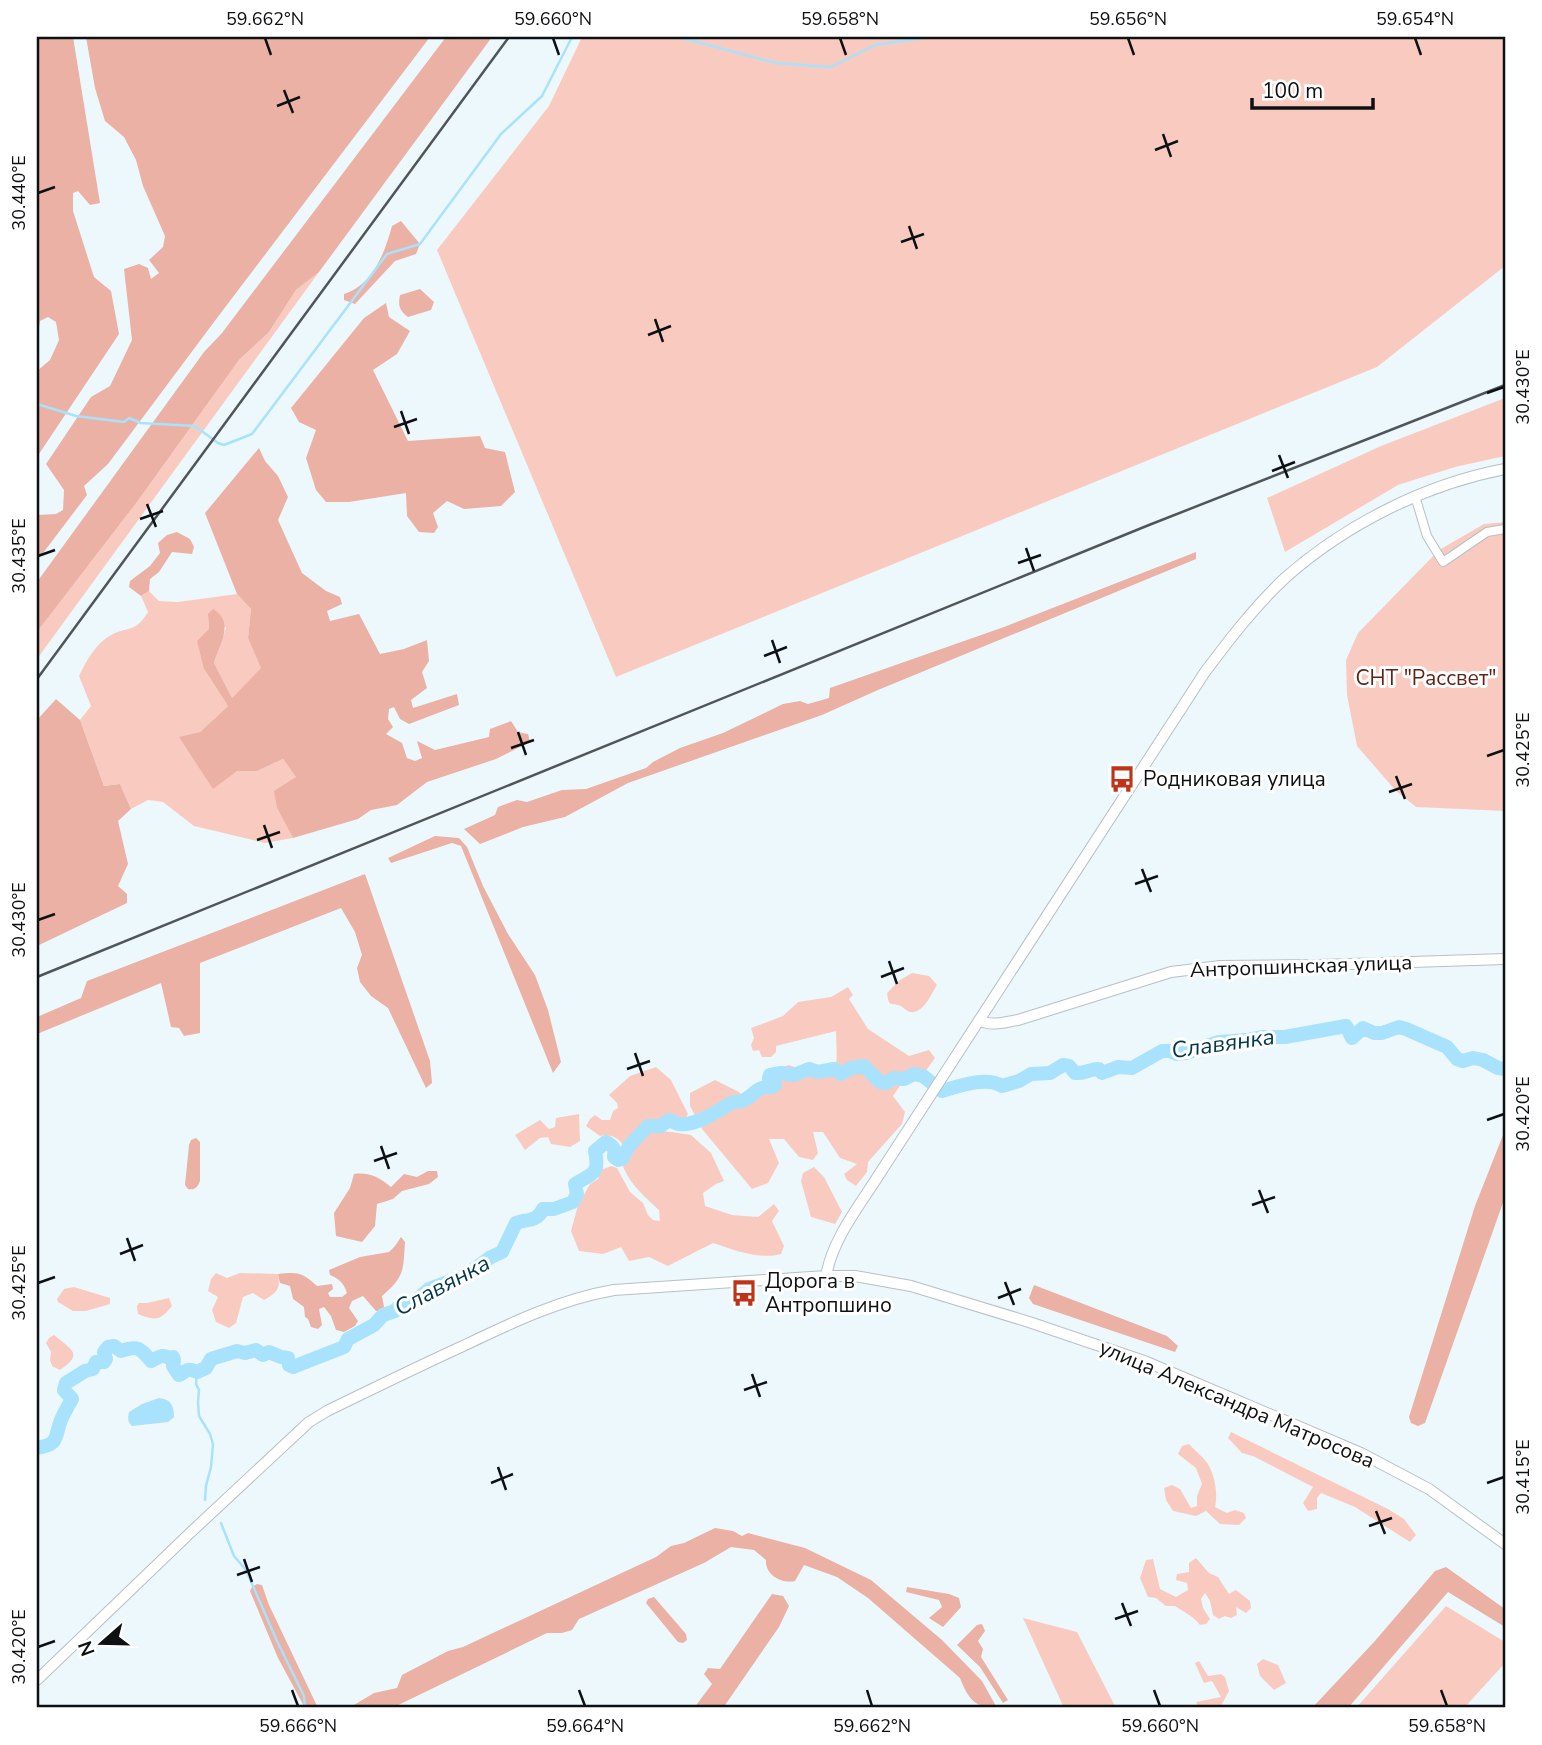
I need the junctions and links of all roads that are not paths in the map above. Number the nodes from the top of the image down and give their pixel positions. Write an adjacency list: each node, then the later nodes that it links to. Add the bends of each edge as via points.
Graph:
1 (1505, 469): 2 (main road)
2 (1415, 496): 3 (street, via 1427,536 1443,562 1487,532); 5 (main road, via 1310,557 1245,621 1198,682)
3 (1505, 529)
4 (1505, 959): 5 (main road, Антропшинская улица, via 1220,966 1171,972 1018,1020 993,1024)
5 (979, 1020): 6 (main road, via 838,1240)
6 (826, 1276): 7 (main road, улица Александра Матросова, via 911,1286 1147,1362 1361,1452 1429,1489); 8 (main road, улица Александра Матросова, via 594,1293 504,1326 327,1411 260,1467)
7 (1505, 1544)
8 (37, 1680)

